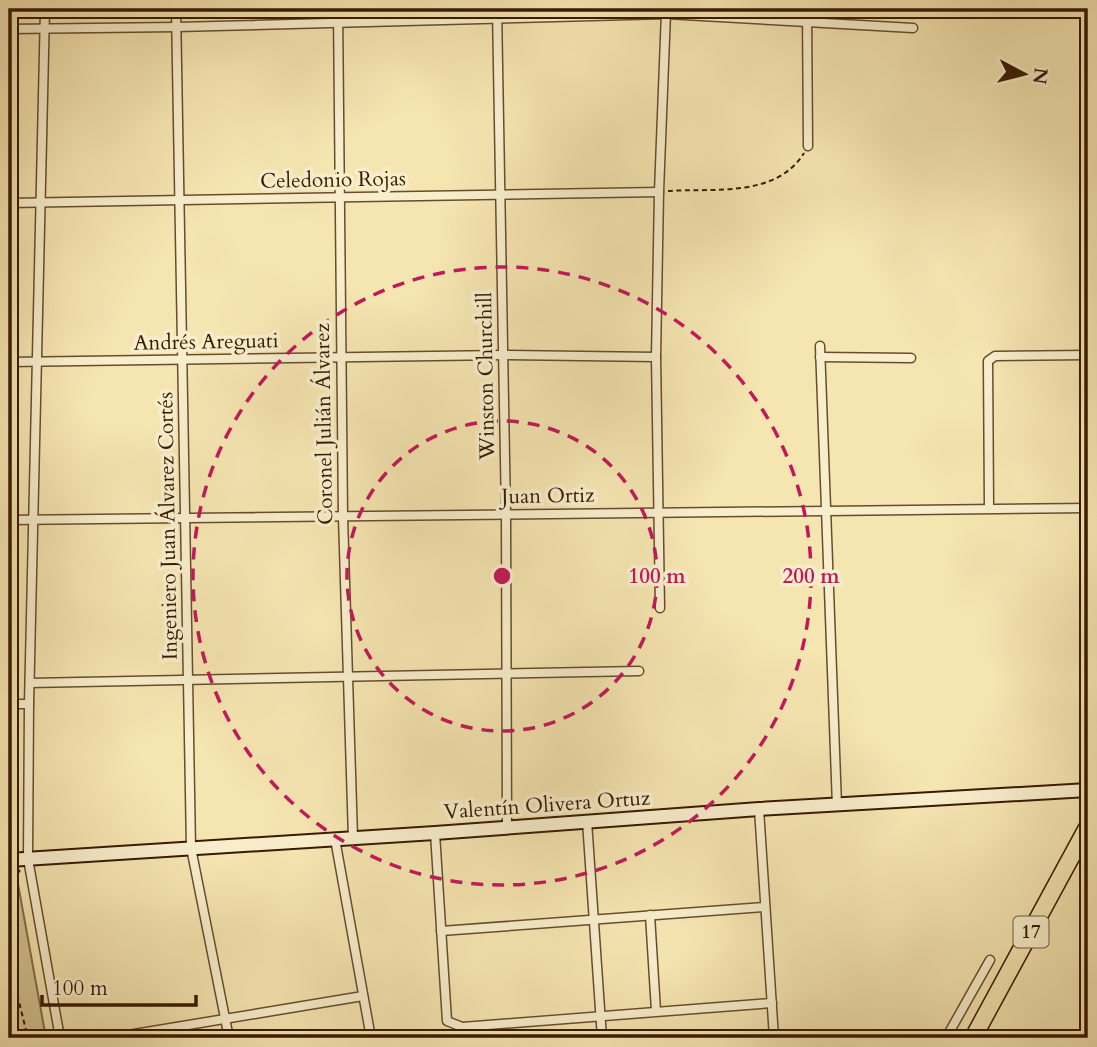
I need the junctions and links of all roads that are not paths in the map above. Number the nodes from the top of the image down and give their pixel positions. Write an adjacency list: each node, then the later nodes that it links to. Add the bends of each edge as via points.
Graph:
1 (45, 9): 14 (street)
2 (176, 9): 11 (street, Ingeniero Juan Álvarez Cortés)
3 (338, 9): 9 (street, Coronel Julián Álvarez)
4 (807, 9): 10 (street)
5 (1080, 9): 8 (street)
6 (666, 11): 7 (street); 10 (street); 16 (street)
7 (498, 13): 9 (street); 17 (street, Winston Churchill)
8 (1088, 13)
9 (338, 23): 11 (street); 18 (street, Coronel Julián Álvarez)
10 (808, 23): 12 (street); 15 (street)
11 (177, 27): 14 (street); 19 (street, Ingeniero Juan Álvarez Cortés)
12 (912, 28)
13 (9, 29): 14 (street)
14 (44, 29): 21 (street)
15 (808, 146)
16 (659, 192): 17 (street, Celedonio Rojas); 25 (street)
17 (499, 194): 18 (street, Celedonio Rojas); 23 (street, Winston Churchill)
18 (339, 197): 19 (street, Celedonio Rojas); 27 (street, Coronel Julián Álvarez)
19 (180, 199): 21 (street, Celedonio Rojas); 29 (street, Ingeniero Juan Álvarez Cortés)
20 (9, 203): 21 (street, Celedonio Rojas)
21 (39, 203): 31 (street)
22 (820, 346): 26 (street)
23 (504, 355): 25 (street, Andrés Areguati); 27 (street, Andrés Areguati); 36 (street, Winston Churchill)
24 (1088, 355): 32 (street, via 995,356 988,361)
25 (656, 357): 35 (street)
26 (820, 357): 28 (street); 34 (street)
27 (341, 358): 29 (street, Andrés Areguati); 37 (street, Coronel Julián Álvarez)
28 (911, 358)
29 (184, 359): 31 (street, Andrés Areguati); 38 (street, Ingeniero Juan Álvarez Cortés)
30 (9, 362): 31 (street, Andrés Areguati)
31 (36, 362): 40 (street)
32 (989, 508): 33 (street, Juan Ortiz); 34 (street, Juan Ortiz)
33 (1088, 508)
34 (827, 509): 35 (street, Juan Ortiz); 50 (street)
35 (657, 511): 36 (street, Juan Ortiz); 41 (street)
36 (506, 514): 37 (street, Juan Ortiz); 43 (street, Winston Churchill)
37 (343, 517): 38 (street, Juan Ortiz); 44 (street, Coronel Julián Álvarez)
38 (186, 519): 40 (street, Juan Ortiz); 45 (street, Ingeniero Juan Álvarez Cortés)
39 (9, 520): 40 (street, Juan Ortiz)
40 (33, 520): 46 (street)
41 (660, 608)
42 (639, 671): 43 (street)
43 (505, 674): 44 (street); 53 (street, Winston Churchill)
44 (347, 677): 45 (street); 56 (street, Coronel Julián Álvarez)
45 (188, 680): 46 (street); 58 (street, Ingeniero Juan Álvarez Cortés)
46 (30, 683): 48 (street)
47 (9, 704): 48 (street)
48 (29, 704): 59 (street)
49 (1088, 790): 50 (street, Valentín Olivera Ortuz)
50 (837, 806): 51 (street, Valentín Olivera Ortuz)
51 (758, 809): 52 (street, Valentín Olivera Ortuz); 61 (street)
52 (587, 821): 53 (street, Valentín Olivera Ortuz); 63 (street)
53 (507, 827): 55 (street, Valentín Olivera Ortuz)
54 (1088, 827): 80 (highway, 17)
55 (435, 833): 56 (street, Valentín Olivera Ortuz); 64 (street)
56 (352, 838): 57 (street, Valentín Olivera Ortuz)
57 (335, 839): 58 (street, Valentín Olivera Ortuz); 66 (street)
58 (191, 848): 59 (street, Valentín Olivera Ortuz); 70 (street, Ingeniero Juan Álvarez Cortés)
59 (28, 859): 60 (street, Valentín Olivera Ortuz); 72 (street)
60 (9, 860)
61 (765, 907): 62 (street); 67 (street)
62 (650, 915): 63 (street); 68 (street)
63 (594, 919): 64 (street); 69 (street)
64 (441, 931): 71 (street, via 447,1021)
65 (990, 960): 79 (street)
66 (363, 996): 70 (street); 75 (street)
67 (772, 1003): 68 (street); 78 (street)
68 (656, 1011): 69 (street)
69 (600, 1015): 71 (street); 77 (street)
70 (225, 1020): 73 (street); 74 (street, Ingeniero Juan Álvarez Cortés)
71 (462, 1027): 76 (street)
72 (60, 1038)
73 (110, 1038)
74 (229, 1038)
75 (371, 1038)
76 (474, 1038)
77 (602, 1038)
78 (774, 1038)
79 (946, 1038)
80 (973, 1038)

